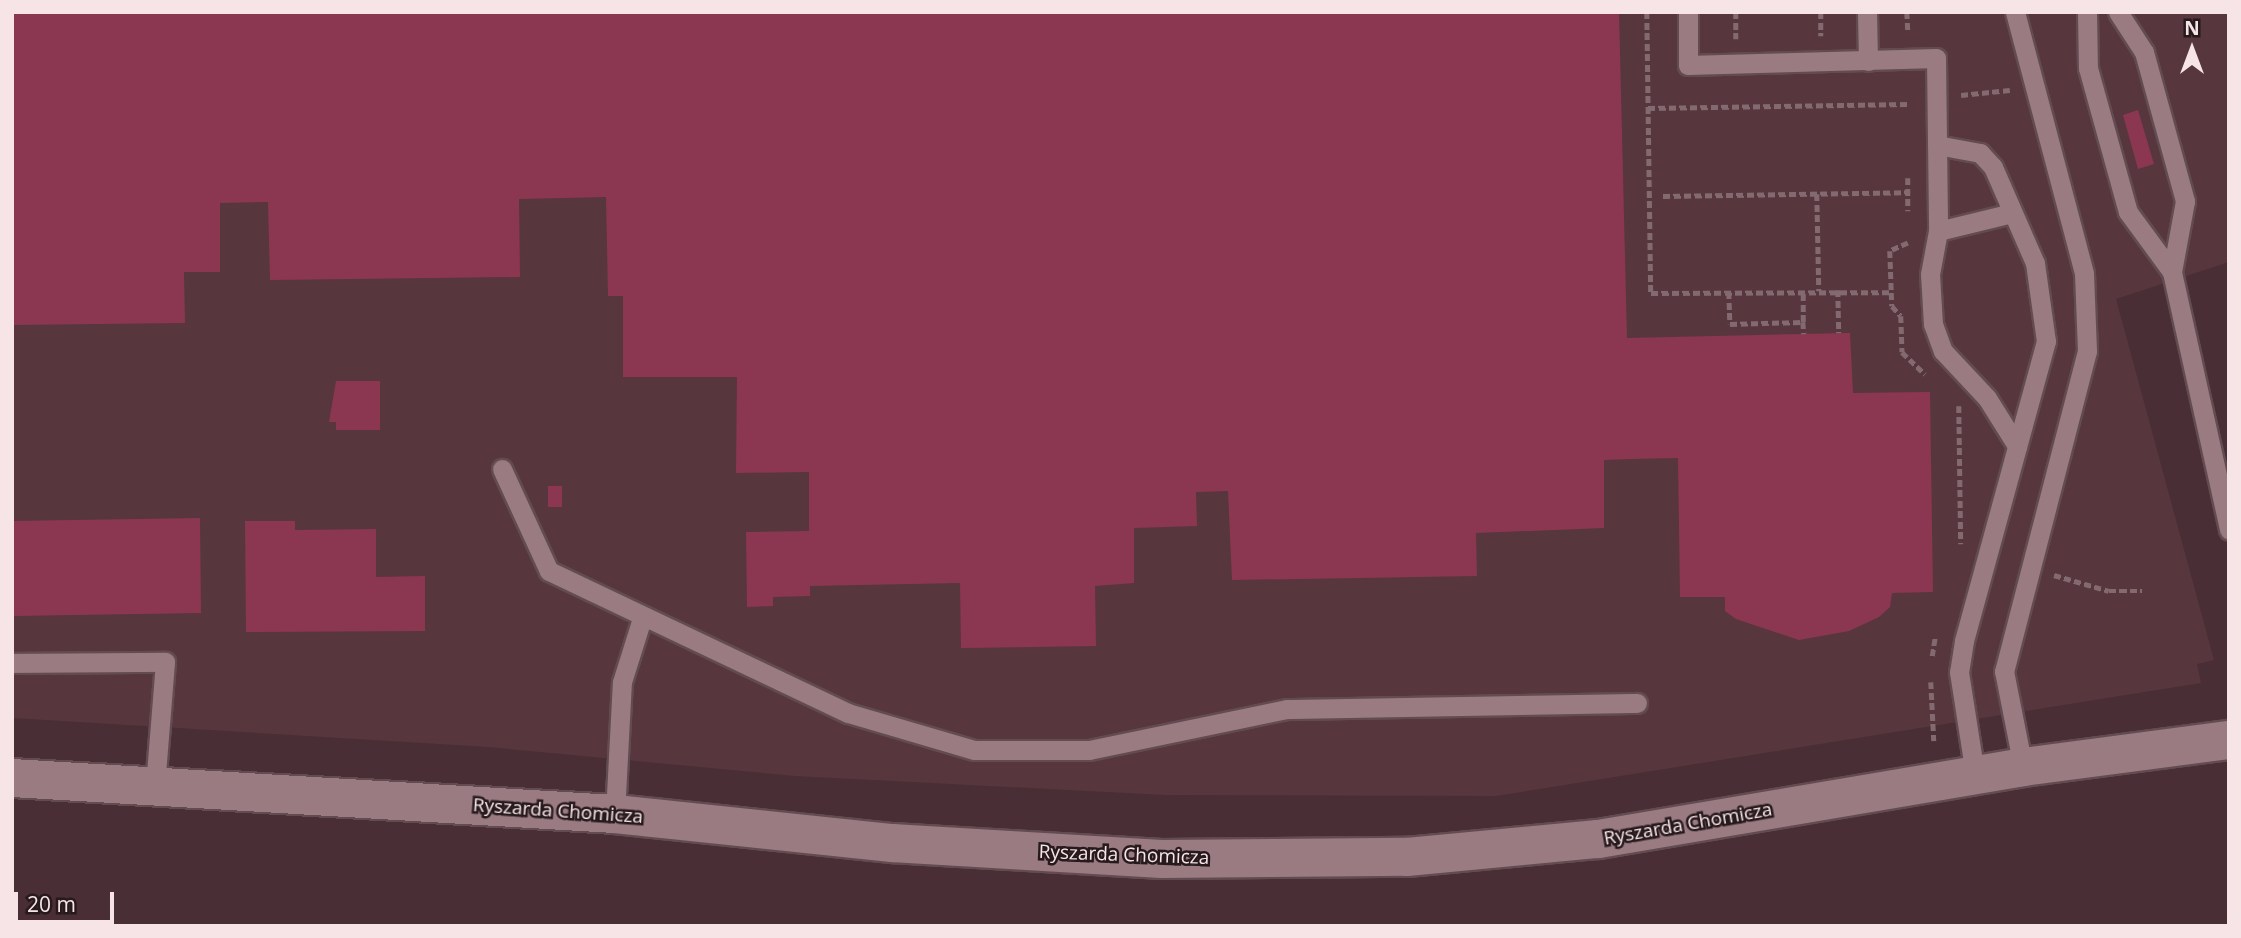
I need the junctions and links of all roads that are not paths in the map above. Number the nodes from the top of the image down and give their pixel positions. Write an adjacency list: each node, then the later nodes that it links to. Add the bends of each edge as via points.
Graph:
1 (1688, 12): 6 (lane, via 1688,65)
2 (1867, 12): 6 (lane)
3 (2015, 12): 18 (lane, via 2084,273 2087,351 2004,671)
4 (2087, 12): 10 (lane, via 2088,68 2128,212)
5 (2118, 12): 10 (lane, via 2144,52 2185,201)
6 (1868, 61): 7 (lane, via 1936,58)
7 (1937, 145): 8 (lane, via 1980,153); 9 (lane)
8 (2012, 213): 9 (lane); 11 (lane, via 2035,262 2046,341)
9 (1938, 230): 11 (lane, via 1930,274 1936,333 1943,351 1987,398)
10 (2172, 272): 13 (lane)
11 (2017, 446): 19 (lane, via 1959,672)
12 (502, 469): 14 (lane, via 549,571)
13 (2229, 530)
14 (642, 618): 16 (lane, via 848,713 974,750 1088,750 1287,709); 22 (lane, via 622,682)
15 (12, 663): 21 (lane, via 165,662)
16 (1637, 703)
17 (2229, 740): 18 (street, Ryszarda Chomicza)
18 (2023, 767): 19 (street, Ryszarda Chomicza)
19 (1975, 774): 22 (street, Ryszarda Chomicza, via 1598,839 1407,857 1148,858 892,843)
20 (12, 778): 21 (street, Ryszarda Chomicza)
21 (155, 785): 22 (street, Ryszarda Chomicza)
22 (615, 814)

